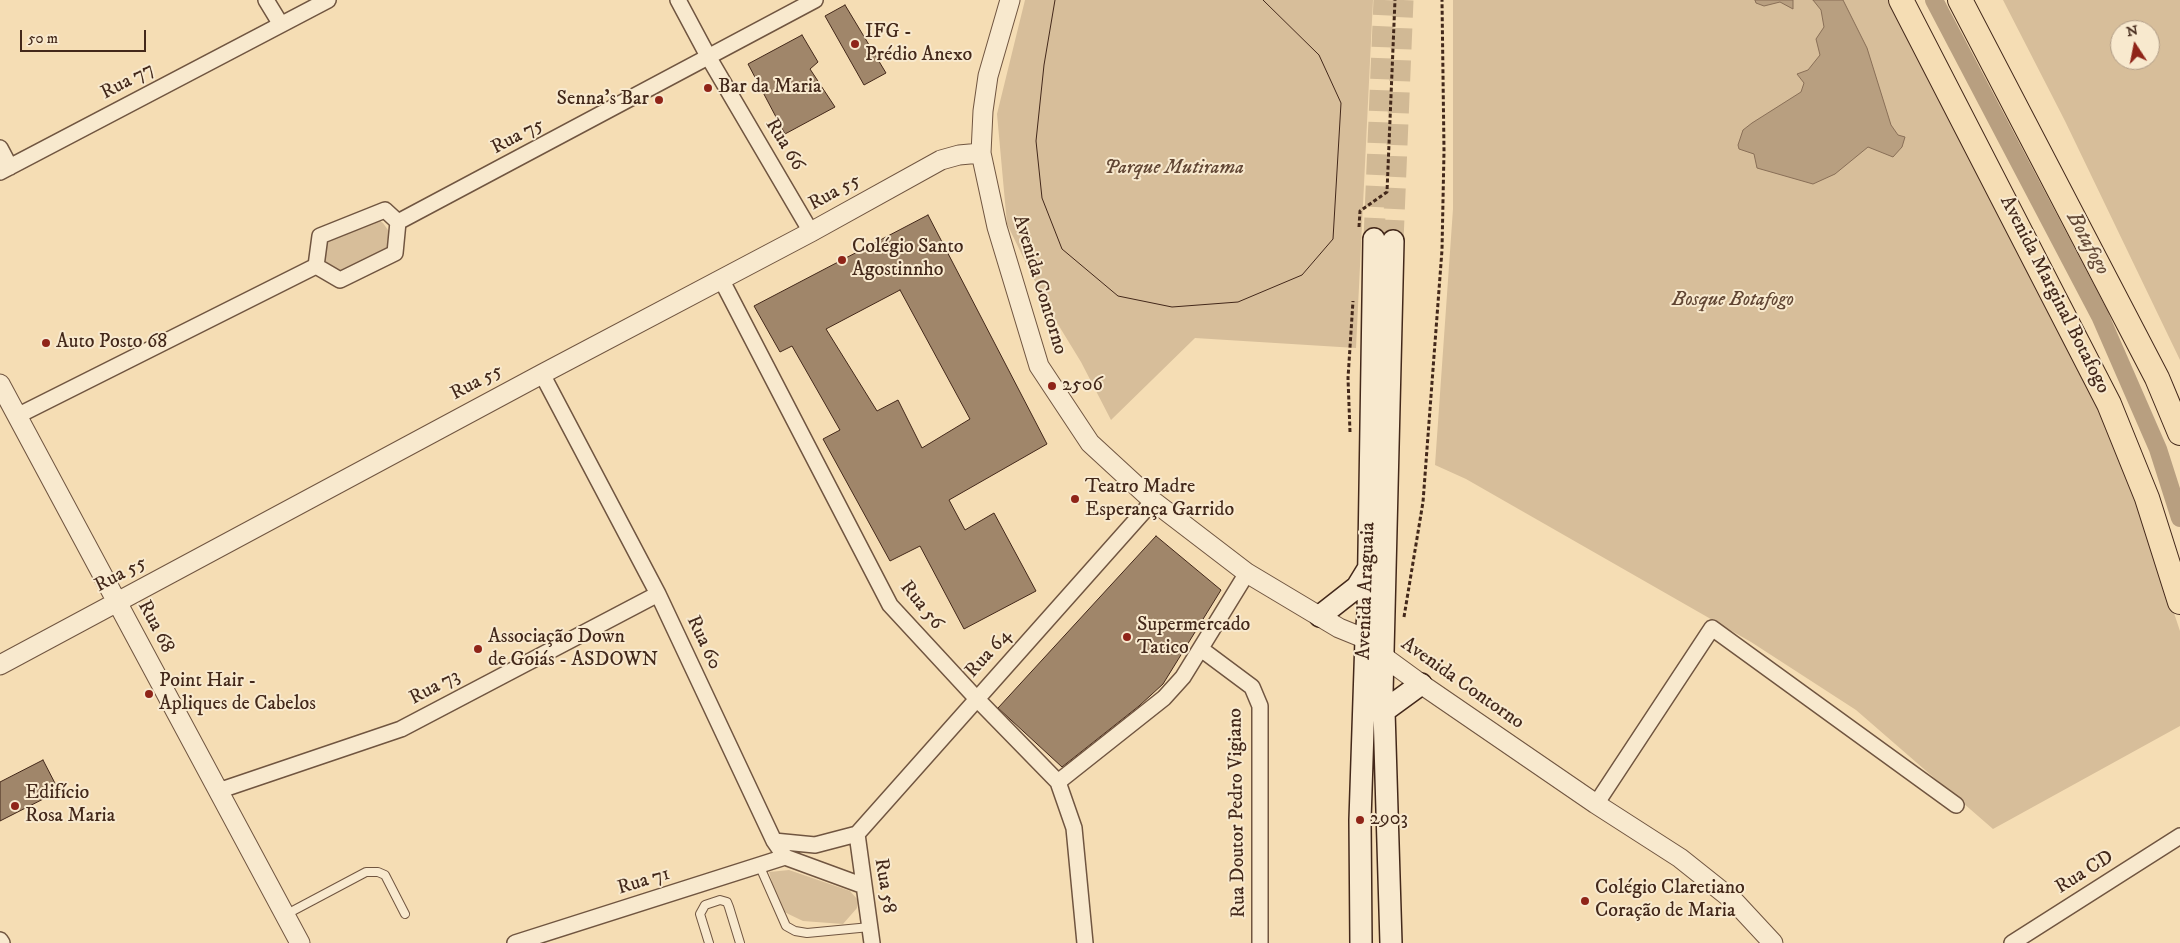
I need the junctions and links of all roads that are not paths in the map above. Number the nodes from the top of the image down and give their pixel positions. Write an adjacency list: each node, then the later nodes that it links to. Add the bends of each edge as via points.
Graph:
1 (266, 0): 8 (street)
2 (328, 0): 8 (street, Rua 77)
3 (678, 0): 9 (street, Rua 66)
4 (815, 0): 9 (street, Rua 75)
5 (1010, 0): 11 (street, Avenida Contorno, via 988,76)
6 (1901, 0): 25 (main road, Avenida Marginal Botafogo, via 2110,404 2147,498)
7 (1960, 0): 20 (main road, via 2157,378)
8 (280, 23): 12 (street, Rua 77)
9 (709, 58): 13 (street, Rua 75); 14 (street, Rua 66)
10 (0, 148): 12 (street)
11 (981, 153): 14 (street, Rua 55, via 941,160); 21 (street, Avenida Contorno, via 999,236 1039,366 1090,443)
12 (5, 170)
13 (398, 222): 15 (street, via 385,210 320,236); 15 (street, via 396,253 340,280)
14 (811, 232): 16 (street, Rua 55)
15 (316, 266): 19 (street)
16 (721, 279): 17 (street, Rua 55); 33 (street, Rua 56, via 890,605)
17 (542, 374): 24 (street, Rua 60); 26 (street, Rua 55)
18 (0, 384): 19 (street, Rua 68)
19 (17, 416): 26 (street, Rua 68)
20 (2180, 433)
21 (1153, 502): 23 (street, Avenida Contorno); 33 (street, Rua 64)
22 (1368, 569): 27 (main road, via 1357,588); 28 (main road, Avenida Araguaia); 30 (main road, Avenida Araguaia, via 1384,240)
23 (1247, 573): 27 (street, Avenida Contorno); 29 (street)
24 (658, 594): 36 (street, Rua 73, via 401,729); 41 (street, Rua 60)
25 (2180, 602)
26 (117, 603): 31 (street, Rua 55); 36 (street, Rua 68)
27 (1320, 616): 28 (street, Avenida Contorno)
28 (1366, 639): 30 (street, Avenida Contorno); 57 (main road, Avenida Araguaia, via 1360,820)
29 (1201, 649): 35 (street, via 1183,677 1164,698); 56 (street, Rua Doutor Pedro Vigiano, via 1252,687 1260,706)
30 (1384, 657): 32 (street, Avenida Contorno); 34 (main road, Avenida Araguaia)
31 (0, 666)
32 (1421, 684): 34 (main road); 37 (street, Avenida Contorno)
33 (976, 698): 35 (street, Rua 56); 39 (street, Rua 64)
34 (1384, 711): 58 (main road, Avenida Araguaia)
35 (1058, 782): 55 (street, Rua 56, via 1074,828)
36 (218, 791): 46 (street, Rua 68)
37 (1596, 804): 38 (street, via 1712,628); 59 (street, Avenida Contorno, via 1680,858 1734,900)
38 (1956, 805)
39 (857, 834): 41 (street, via 815,845); 44 (street, Rua 58)
40 (2180, 836): 60 (street, Rua CD)
41 (774, 841): 42 (street, Rua 60)
42 (785, 858): 43 (street, Rua 71); 44 (street)
43 (760, 867): 47 (lane, via 786,926 807,933); 51 (street, Rua 71)
44 (864, 886): 47 (street, Rua 58)
45 (405, 914): 46 (lane, via 385,875 366,872)
46 (285, 915): 50 (street, Rua 68)
47 (870, 927): 54 (street, Rua 58)
48 (0, 940): 49 (street)
49 (2, 943)
50 (300, 943)
51 (515, 943)
52 (709, 943): 53 (lane, via 700,914 706,905 720,900 730,907)
53 (740, 943)
54 (872, 943)
55 (1085, 943)
56 (1260, 943)
57 (1361, 943)
58 (1391, 943)
59 (1773, 943)
60 (2012, 943)

